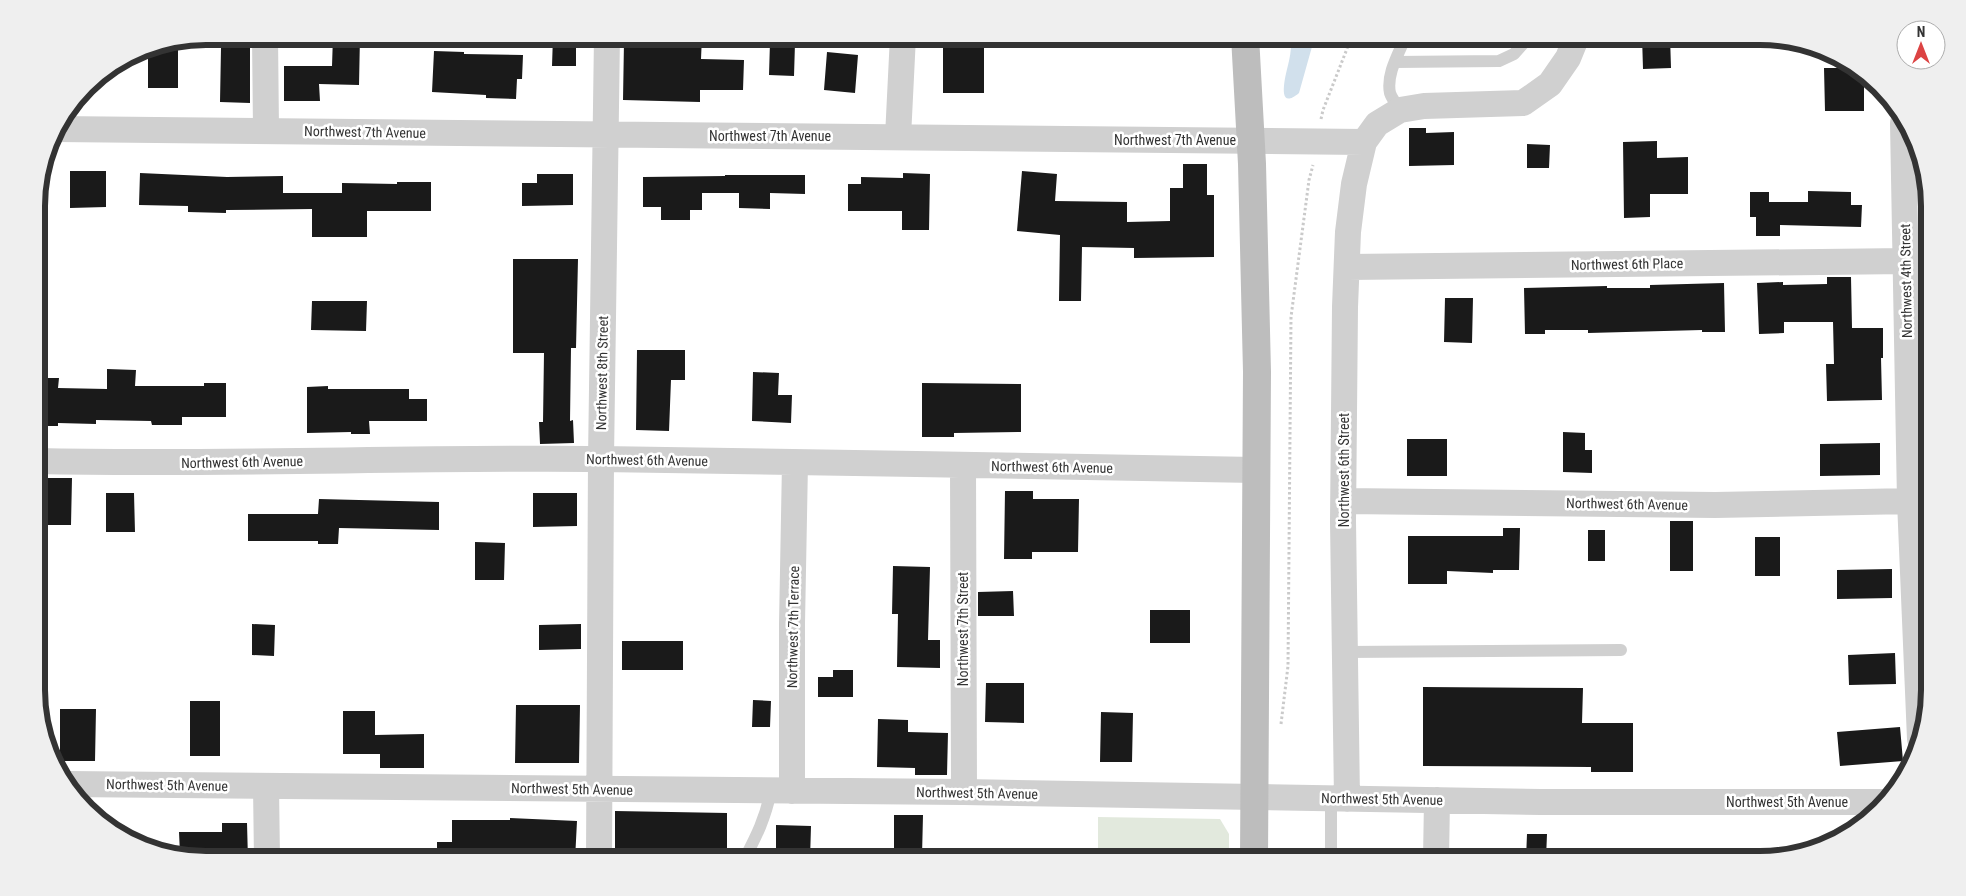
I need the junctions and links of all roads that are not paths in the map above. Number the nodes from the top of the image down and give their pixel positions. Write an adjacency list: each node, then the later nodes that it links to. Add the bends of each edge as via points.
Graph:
1 (265, 45): 11 (street)
2 (607, 45): 13 (street, Northwest 8th Street)
3 (903, 45): 14 (street)
4 (1246, 45): 15 (street)
5 (1402, 45): 8 (lane)
6 (1522, 45): 8 (lane, via 1514,54 1499,61)
7 (1573, 45): 9 (street, via 1550,84 1523,104 1424,106)
8 (1395, 62): 9 (lane, via 1389,84 1390,95)
9 (1400, 110): 16 (street, via 1377,124)
10 (65, 129): 11 (street, Northwest 7th Avenue)
11 (266, 130): 13 (street, Northwest 7th Avenue)
12 (1903, 134): 17 (street, Northwest 4th Street)
13 (606, 135): 14 (street, Northwest 7th Avenue); 19 (street, Northwest 8th Street)
14 (898, 137): 15 (street, Northwest 7th Avenue)
15 (1251, 140): 16 (street, Northwest 7th Avenue); 23 (street)
16 (1364, 142): 18 (street, Northwest 6th Street, via 1354,184 1348,232)
17 (1906, 261): 18 (street, Northwest 6th Place); 25 (street, Northwest 4th Street)
18 (1348, 267): 24 (street, Northwest 6th Street)
19 (601, 459): 20 (street, Northwest 6th Avenue); 21 (street, Northwest 6th Avenue); 31 (street, Northwest 8th Street)
20 (45, 461)
21 (795, 463): 22 (street, Northwest 6th Avenue); 32 (street, Northwest 7th Terrace, via 792,624)
22 (963, 465): 23 (street, Northwest 6th Avenue); 33 (street, Northwest 7th Street)
23 (1256, 470): 34 (street)
24 (1344, 501): 25 (street, Northwest 6th Avenue, via 1705,504); 27 (street, Northwest 6th Street)
25 (1910, 501): 28 (street, Northwest 4th Street)
26 (1621, 650): 27 (lane)
27 (1345, 652): 35 (street, Northwest 6th Street)
28 (1919, 714)
29 (76, 784): 30 (street, Northwest 5th Avenue)
30 (266, 786): 31 (street, Northwest 5th Avenue); 38 (street)
31 (599, 790): 32 (street, Northwest 5th Avenue); 39 (street, Northwest 8th Street)
32 (781, 791): 33 (street, Northwest 5th Avenue); 40 (lane)
33 (964, 792): 34 (street, Northwest 5th Avenue)
34 (1254, 797): 35 (street, Northwest 5th Avenue); 41 (street)
35 (1339, 799): 36 (street, Northwest 5th Avenue); 42 (lane)
36 (1437, 800): 37 (street, Northwest 5th Avenue); 43 (street)
37 (1875, 802)
38 (267, 851)
39 (599, 851)
40 (748, 851)
41 (1254, 851)
42 (1332, 851)
43 (1436, 851)

